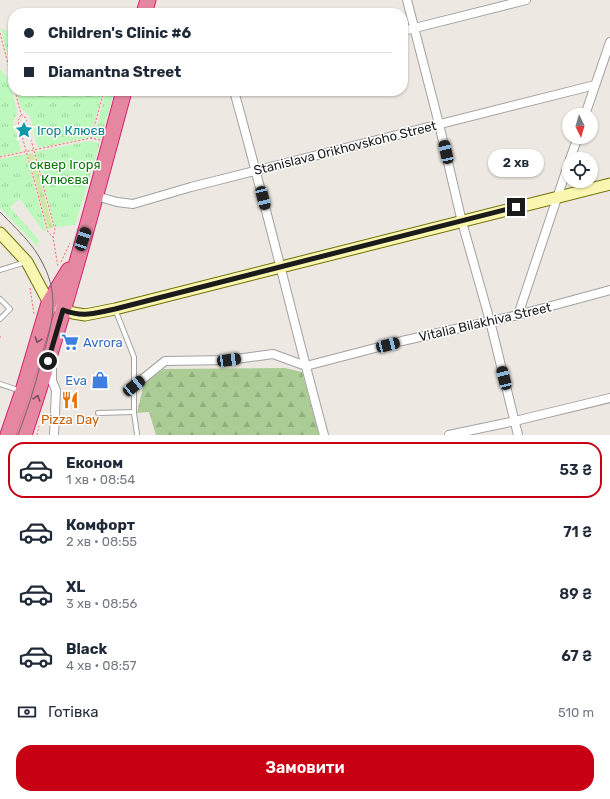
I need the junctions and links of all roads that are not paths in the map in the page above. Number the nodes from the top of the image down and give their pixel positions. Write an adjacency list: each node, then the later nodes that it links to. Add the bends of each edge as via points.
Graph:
1 (407, 0): 3 (street)
2 (526, 0): 3 (street)
3 (415, 28): 4 (street); 10 (street)
4 (408, 30)
5 (610, 42): 6 (street)
6 (595, 84): 9 (street); 10 (street, Stanislava Orikhovskoho Street)
7 (123, 96): 14 (highway)
8 (235, 96): 11 (street)
9 (587, 108)
10 (439, 124): 11 (street, Stanislava Orikhovskoho Street); 16 (street)
11 (256, 171): 14 (street, Stanislava Orikhovskoho Street, via 133,204); 20 (street)
12 (562, 182): 15 (street)
13 (610, 184): 15 (street)
14 (96, 196): 18 (highway)
15 (557, 197): 16 (street); 27 (street)
16 (462, 222): 20 (street); 29 (street)
17 (0, 233): 19 (street)
18 (75, 248): 24 (highway); 26 (highway)
19 (27, 262): 21 (lane); 24 (street)
20 (280, 268): 25 (street); 31 (street)
21 (0, 270)
22 (610, 290): 27 (street, Vitalia Bilakhiva Street)
23 (0, 299): 28 (lane, via 10,310)
24 (49, 303): 26 (street); 34 (highway, one-way to 34)
25 (115, 309): 26 (street, via 84,315); 33 (lane, via 134,357)
26 (63, 310): 30 (highway)
27 (518, 315): 29 (street, Vitalia Bilakhiva Street)
28 (0, 319)
29 (490, 321): 31 (street, Vitalia Bilakhiva Street); 38 (street)
30 (52, 348): 41 (highway, one-way to 30); 42 (street, via 52,381 56,390)
31 (306, 366): 33 (street, via 273,354 229,360 165,361); 43 (street)
32 (0, 384): 34 (lane)
33 (134, 386): 36 (lane)
34 (23, 392): 40 (highway)
35 (610, 398): 38 (street)
36 (134, 412): 37 (lane); 39 (lane)
37 (98, 413)
38 (514, 421): 44 (street); 45 (street)
39 (137, 434)
40 (8, 435)
41 (24, 435)
42 (54, 435)
43 (324, 435)
44 (449, 435)
45 (518, 435)

